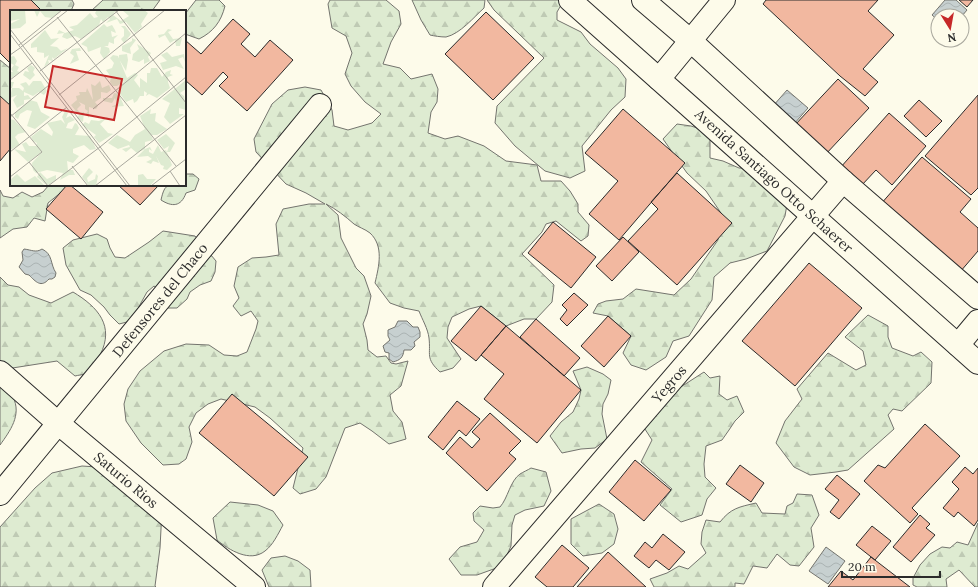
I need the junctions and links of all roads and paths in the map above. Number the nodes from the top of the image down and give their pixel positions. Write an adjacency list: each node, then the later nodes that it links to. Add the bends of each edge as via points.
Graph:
1 (570, 0): 5 (street, Avenida Santiago Otto Schaerer)
2 (643, 0): 4 (street)
3 (724, 0): 4 (street)
4 (691, 41): 5 (street); 7 (street)
5 (659, 79): 8 (street, Avenida Santiago Otto Schaerer)
6 (320, 105): 14 (street, Defensores del Chaco)
7 (843, 181): 8 (street, Yegros); 9 (street)
8 (813, 216): 11 (street, Avenida Santiago Otto Schaerer); 17 (street, Yegros)
9 (978, 298)
10 (978, 321): 11 (street)
11 (958, 345): 12 (street, Avenida Santiago Otto Schaerer)
12 (978, 363)
13 (0, 372): 14 (street, Saturio Rios)
14 (59, 424): 15 (street, Defensores del Chaco); 16 (street, Saturio Rios)
15 (0, 494)
16 (254, 587)
17 (494, 587)

